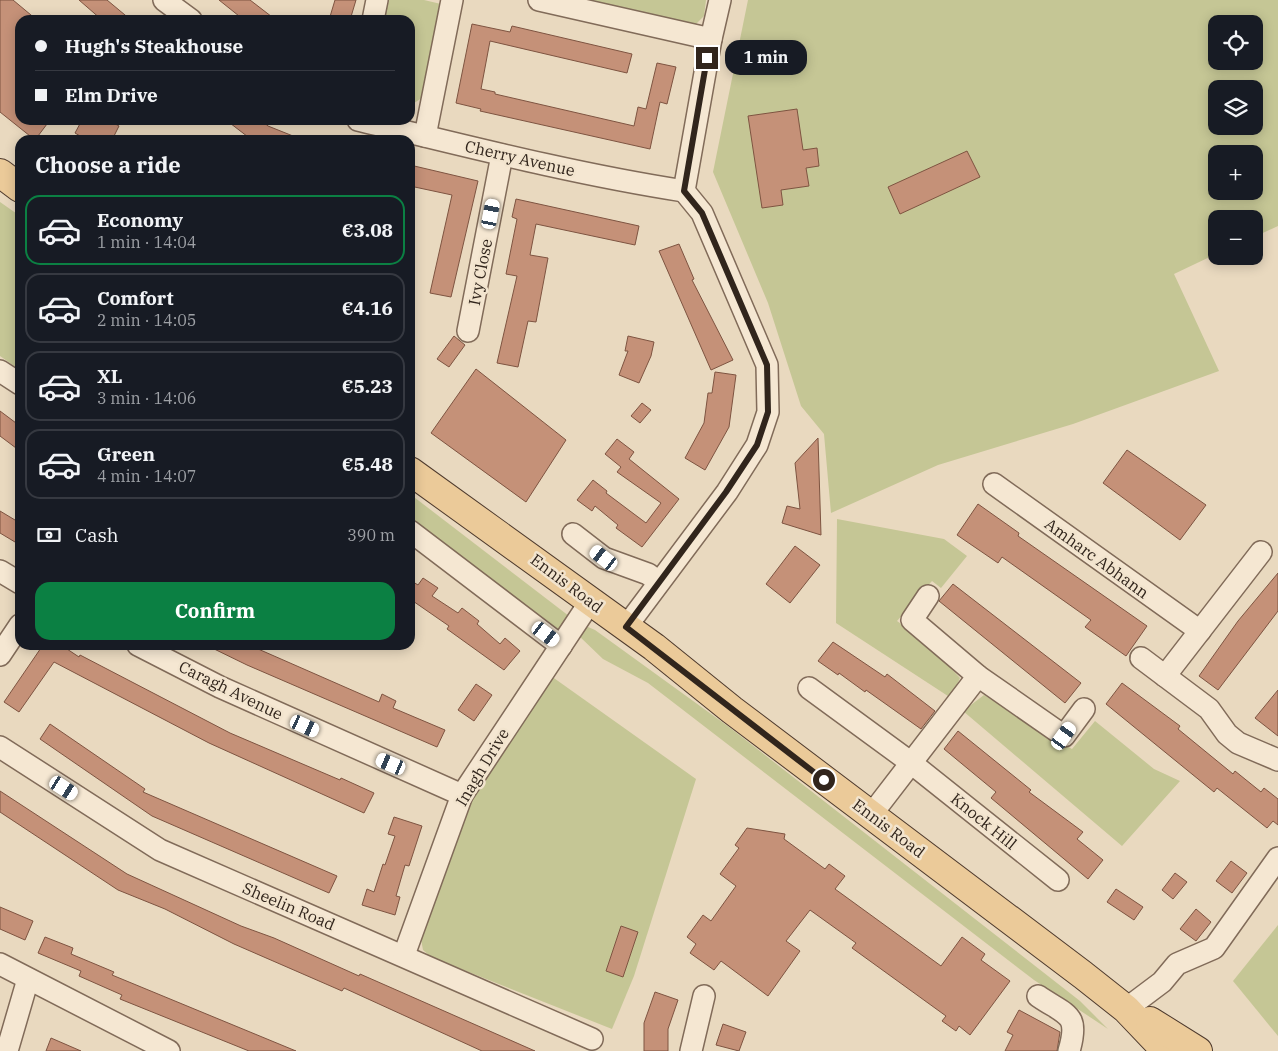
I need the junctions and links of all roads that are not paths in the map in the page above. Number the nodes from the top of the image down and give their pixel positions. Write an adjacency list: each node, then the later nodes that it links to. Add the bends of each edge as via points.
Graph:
1 (164, 0): 6 (street)
2 (377, 0): 7 (street)
3 (452, 0): 10 (street)
4 (539, 0): 8 (street)
5 (720, 0): 8 (street)
6 (184, 15)
7 (374, 15)
8 (711, 40): 14 (street)
9 (379, 125): 10 (street, Cherry Avenue)
10 (426, 136): 11 (street, Cherry Avenue)
11 (502, 155): 14 (street, Cherry Avenue); 15 (street, Ivy Close)
12 (0, 173): 13 (main road)
13 (15, 184)
14 (684, 191): 25 (street, via 702,213 767,365 768,412 757,445)
15 (468, 331)
16 (0, 371): 17 (street)
17 (15, 381)
18 (415, 475): 27 (main road, Ennis Road)
19 (994, 484): 29 (street, Amharc Abhann)
20 (573, 534): 25 (street, via 604,558 648,574)
21 (415, 535): 31 (street)
22 (1260, 552): 29 (street)
23 (0, 571): 24 (street)
24 (15, 580)
25 (659, 582): 28 (street)
26 (928, 596): 35 (street, via 912,620)
27 (590, 602): 28 (main road, Ennis Road); 31 (street, Inagh Drive)
28 (626, 627): 43 (main road, Ennis Road)
29 (1200, 631): 36 (street)
30 (15, 632): 33 (street)
31 (561, 646): 42 (street, Inagh Drive)
32 (148, 650): 42 (street, Caragh Avenue, via 220,687)
33 (0, 655)
34 (1141, 658): 36 (street)
35 (978, 676): 38 (street, via 1064,736); 41 (street)
36 (1165, 676): 40 (street, via 1209,709 1227,734)
37 (808, 688): 41 (street, Knock Hill)
38 (1084, 709)
39 (0, 747): 46 (street, Sheelin Road, via 160,850)
40 (1278, 760)
41 (910, 762): 43 (street); 45 (street, Knock Hill)
42 (462, 795): 46 (street, Inagh Drive)
43 (871, 815): 52 (main road, Ennis Road)
44 (1278, 858): 49 (street, via 1214,948 1177,964)
45 (1058, 880)
46 (404, 955): 54 (street, Sheelin Road)
47 (0, 964): 48 (street)
48 (28, 979): 55 (street); 56 (street)
49 (1162, 982): 52 (street); 53 (street)
50 (704, 996): 57 (street)
51 (1038, 996): 58 (street, via 1071,1018 1075,1029)
52 (1126, 1009): 53 (main road, Ennis Road); 59 (main road, Ennis Road)
53 (1153, 1022): 60 (main road, Ennis Road)
54 (592, 1039)
55 (7, 1051)
56 (169, 1051)
57 (691, 1051)
58 (1069, 1051)
59 (1166, 1051)
60 (1198, 1051)

